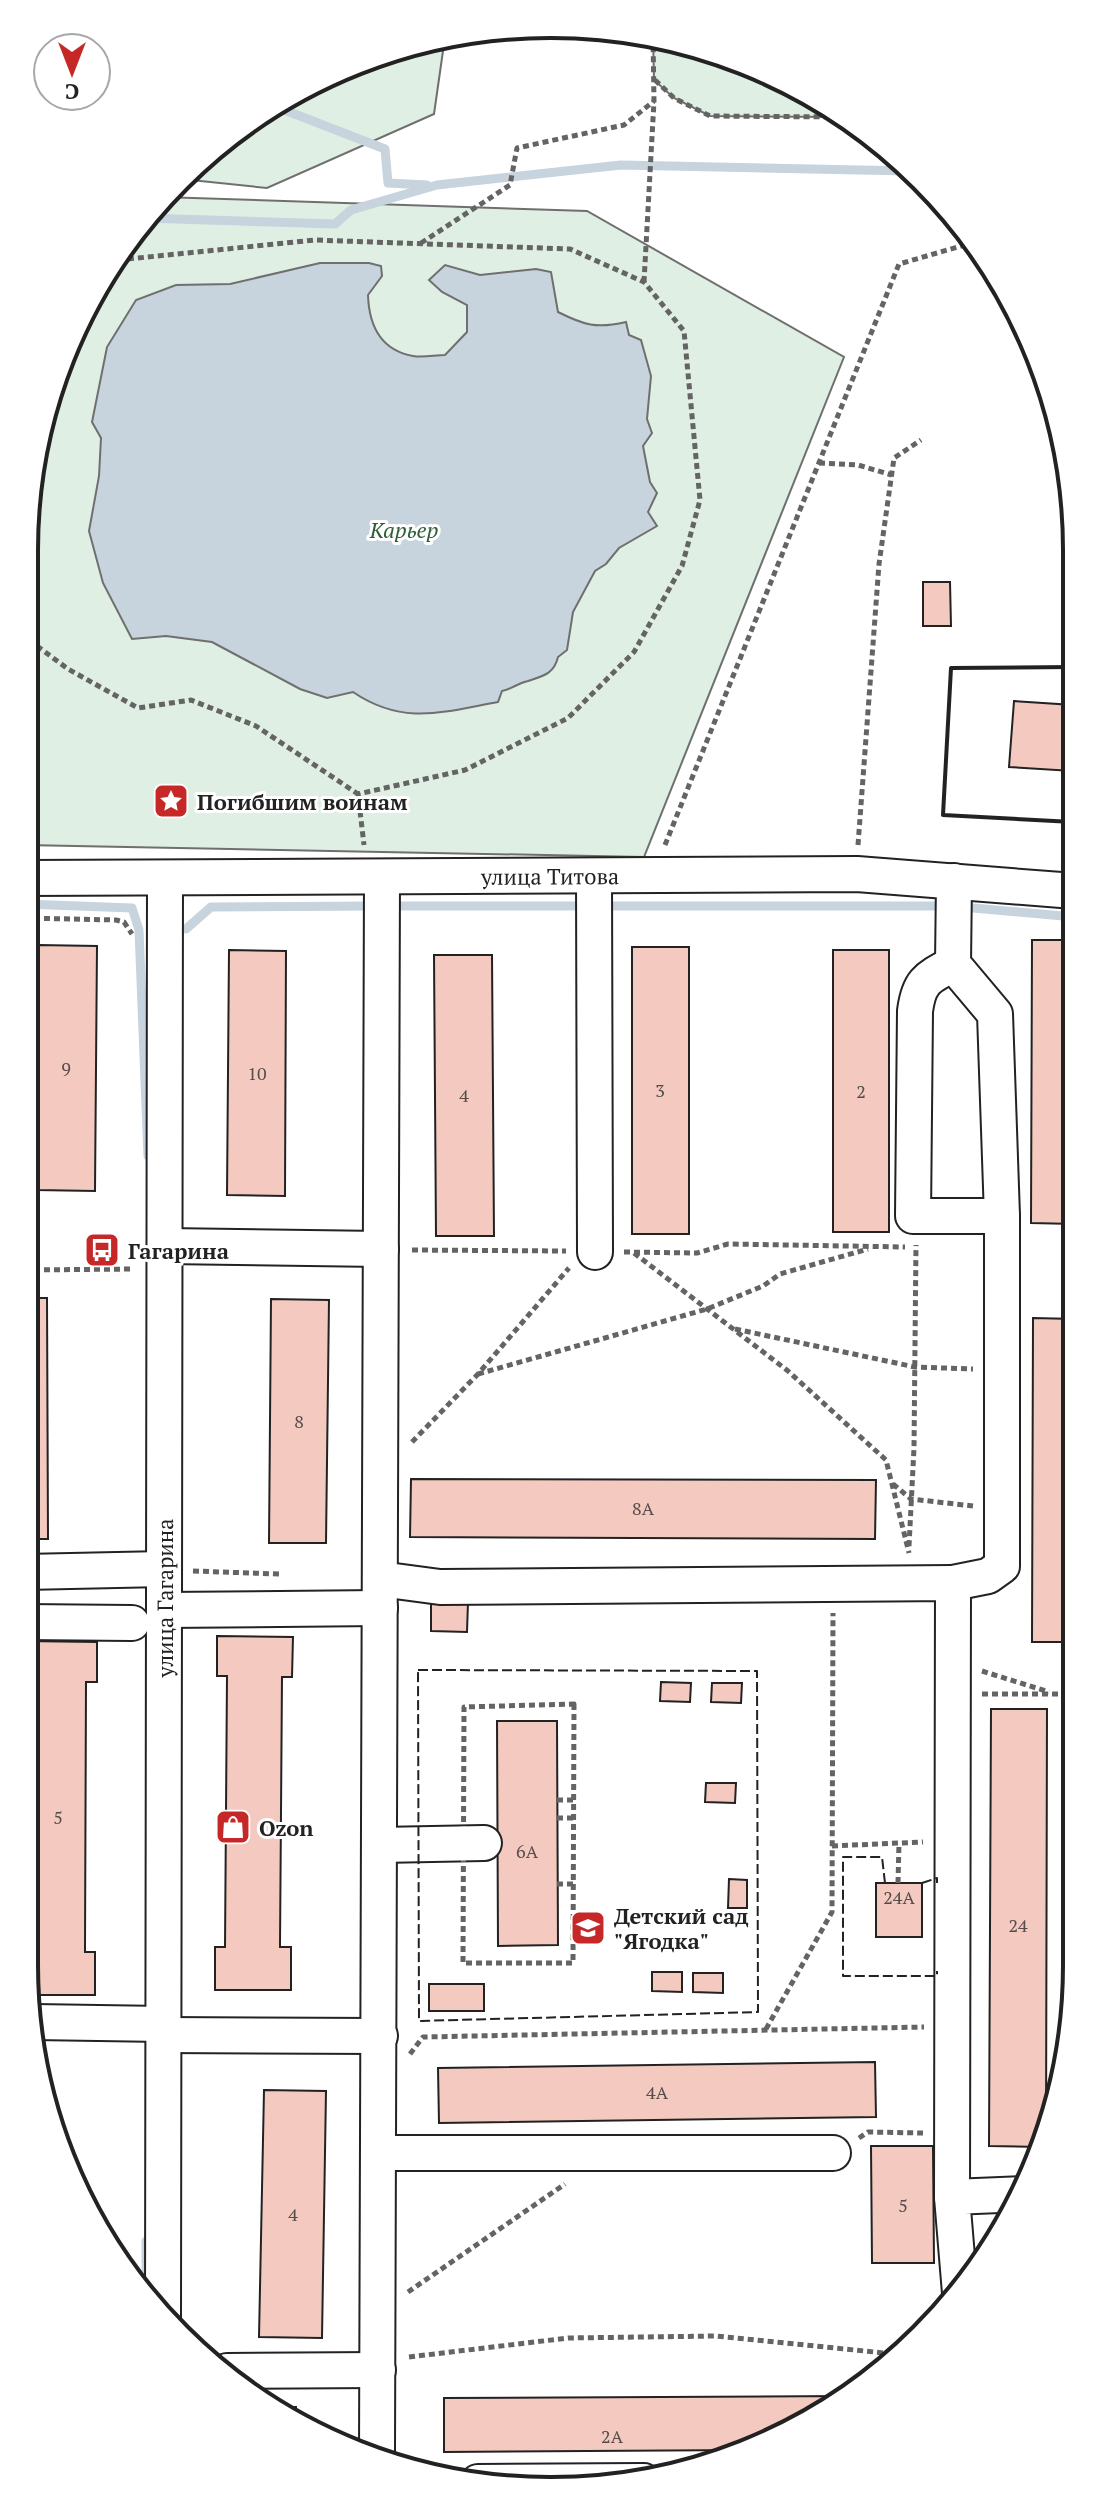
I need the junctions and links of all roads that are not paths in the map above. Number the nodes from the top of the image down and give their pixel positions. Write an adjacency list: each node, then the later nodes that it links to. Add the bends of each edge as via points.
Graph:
1 (38, 864): 4 (street, улица Титова)
2 (374, 865): 3 (street, улица Титова); 4 (street, улица Титова); 10 (street)
3 (594, 876): 5 (street, улица Титова, via 857,874); 11 (street)
4 (165, 879): 9 (street, улица Гагарина)
5 (954, 881): 6 (street, улица Титова); 7 (street)
6 (1063, 890)
7 (953, 964): 8 (street, via 995,1014); 8 (street, via 918,990 915,1011 915,1231)
8 (1002, 1216): 14 (street, via 1002,1566 988,1576)
9 (165, 1246): 10 (street); 12 (street, улица Гагарина)
10 (381, 1249): 15 (street)
11 (590, 1252)
12 (164, 1569): 13 (street); 16 (street, улица Гагарина)
13 (38, 1572)
14 (953, 1583): 15 (street, via 440,1587); 27 (street)
15 (380, 1593): 16 (street); 20 (street)
16 (164, 1610): 22 (street, улица Гагарина)
17 (38, 1622): 18 (street)
18 (132, 1623)
19 (473, 1843): 20 (street)
20 (380, 1845): 23 (street)
21 (41, 2022): 22 (street)
22 (163, 2030): 23 (street); 29 (street, улица Гагарина)
23 (380, 2046): 24 (street)
24 (378, 2153): 25 (street); 30 (street)
25 (833, 2153)
26 (1008, 2195): 27 (street)
27 (952, 2197): 28 (street)
28 (958, 2274)
29 (163, 2300)
30 (378, 2364): 31 (street); 32 (street)
31 (238, 2370)
32 (377, 2447)

